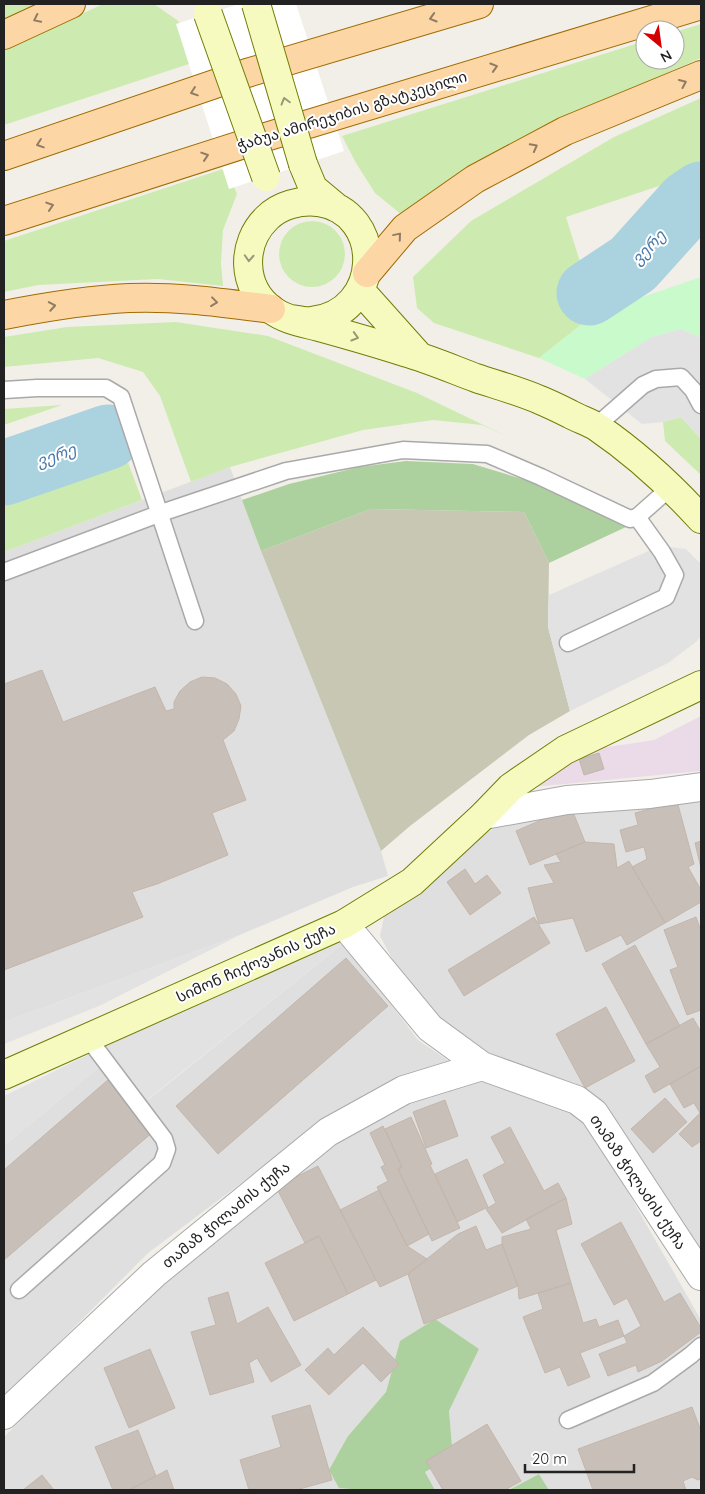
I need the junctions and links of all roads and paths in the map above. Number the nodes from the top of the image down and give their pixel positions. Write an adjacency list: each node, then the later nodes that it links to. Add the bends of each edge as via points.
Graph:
1 (70, 4): 6 (main road, one-way to 6)
2 (256, 4): 10 (street, one-way to 2, bridge, via 313,188)
3 (479, 4): 8 (main road, one-way to 8, via 248,73)
4 (701, 5): 11 (main road, ჭაბუა ამირეჯიბის გზატკეცილი, one-way to 4, via 269,136)
5 (206, 9): 9 (street, bridge, via 266,177)
6 (4, 35)
7 (701, 75): 12 (main road, one-way to 7, via 405,228 475,179 565,131)
8 (4, 156)
9 (270, 216): 10 (street, via 284,206 319,202); 13 (street, one-way to 13, via 257,228 250,245 248,263 250,280 258,296)
10 (350, 218): 12 (street, via 362,235 367,254)
11 (4, 221)
12 (364, 281): 13 (street, via 348,306 331,316 311,321); 15 (street)
13 (281, 314): 14 (main road, one-way to 13, via 64,304 130,298 195,300); 15 (street, one-way to 15)
14 (4, 315)
15 (419, 356): 18 (street, via 539,399)
16 (4, 390): 20 (lane, via 106,388 121,397)
17 (701, 405): 18 (lane, via 681,377 656,379 643,385)
18 (596, 427): 19 (street)
19 (671, 487): 21 (lane); 22 (street)
20 (161, 513): 21 (lane, via 289,471 403,450 487,454 630,520); 23 (lane); 24 (lane)
21 (637, 517): 25 (lane, via 675,575 666,597)
22 (701, 519)
23 (4, 572)
24 (195, 620)
25 (568, 643)
26 (701, 685): 28 (street, სიმონ ჩიქოვანის ქუჩა, via 566,750 511,787)
27 (701, 787): 28 (street, via 567,800)
28 (484, 815): 29 (street, სიმონ ჩიქოვანის ქუჩა, via 412,882)
29 (344, 924): 30 (street, სიმონ ჩიქოვანის ქუჩა); 31 (street, თამაზ ჭილაძის ქუჩა, via 430,1028)
30 (88, 1038): 32 (street, სიმონ ჩიქოვანის ქუჩა); 34 (lane, via 164,1139 168,1149 162,1163)
31 (482, 1066): 33 (street, თამაზ ჭილაძის ქუჩა, via 577,1100 594,1113); 36 (street, თამაზ ჭილაძის ქუჩა, via 404,1090 328,1132 154,1274)
32 (4, 1075)
33 (701, 1276)
34 (19, 1290)
35 (701, 1346): 37 (lane, via 652,1383)
36 (4, 1415)
37 (568, 1420)

